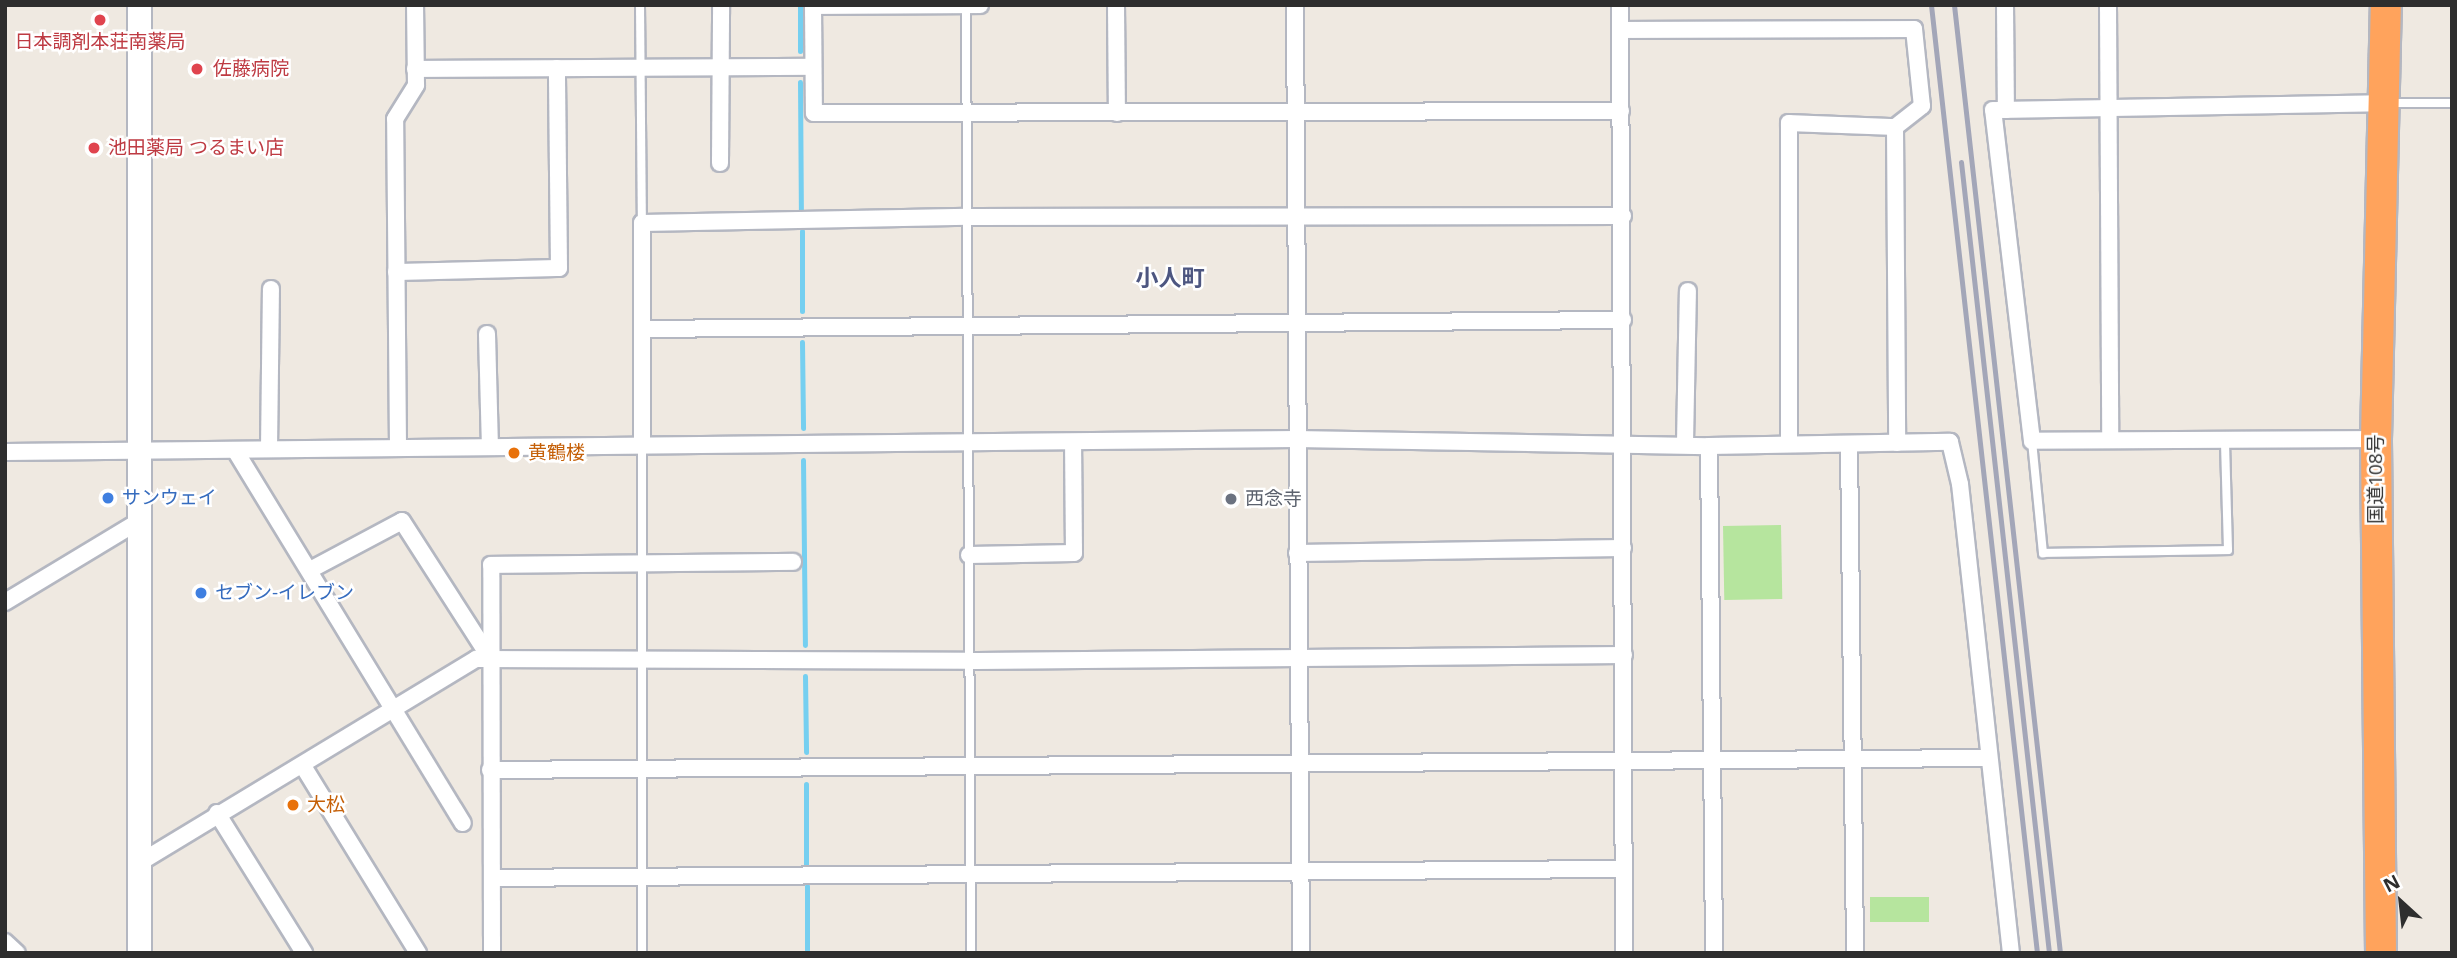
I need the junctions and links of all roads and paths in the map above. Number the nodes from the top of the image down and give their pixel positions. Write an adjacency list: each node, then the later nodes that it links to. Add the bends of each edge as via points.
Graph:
1 (139, 5): 60 (street)
2 (415, 5): 18 (street)
3 (640, 5): 17 (lane)
4 (721, 5): 15 (street)
5 (966, 5): 6 (street); 14 (street, via 813,6); 26 (lane)
6 (980, 5)
7 (1116, 5): 25 (street)
8 (1294, 5): 24 (street)
9 (1620, 5): 13 (street)
10 (2005, 5): 22 (street)
11 (2108, 5): 21 (street)
12 (2386, 5): 19 (highway, 国道108号)
13 (1620, 30): 23 (street); 27 (street, via 1914,29 1922,106)
14 (813, 66): 15 (street); 26 (street, via 814,113)
15 (722, 67): 17 (street); 28 (street)
16 (556, 68): 17 (street); 18 (street); 33 (street, via 558,268)
17 (640, 68): 32 (lane)
18 (415, 69): 33 (street, via 416,85 395,119)
19 (2386, 103): 20 (lane); 21 (street); 42 (highway, 国道108号)
20 (2452, 103)
21 (2110, 106): 22 (street); 43 (street)
22 (2007, 110): 45 (street, via 1993,110)
23 (1621, 111): 24 (street); 30 (street)
24 (1295, 112): 25 (street); 29 (street)
25 (1117, 113): 26 (street)
26 (966, 114): 31 (lane)
27 (1895, 127): 50 (street); 51 (street, via 1789,123)
28 (720, 163)
29 (1296, 216): 30 (street); 31 (street); 37 (street)
30 (1623, 216): 36 (street)
31 (968, 217): 32 (street); 38 (lane)
32 (642, 223): 39 (street)
33 (396, 272): 56 (street)
34 (271, 289): 57 (street)
35 (1688, 291): 49 (street)
36 (1623, 320): 37 (street); 47 (street)
37 (1296, 321): 38 (street); 41 (street)
38 (968, 324): 39 (street); 48 (lane)
39 (642, 329): 53 (street)
40 (487, 334): 54 (street)
41 (1296, 439): 46 (street); 47 (street); 63 (street)
42 (2376, 439): 44 (street); 105 (highway, 国道108号)
43 (2110, 440): 44 (street); 45 (street)
44 (2225, 440): 45 (lane, via 2228,550 2043,553)
45 (2032, 441)
46 (1073, 442): 48 (street); 64 (street, via 1074,553)
47 (1622, 442): 49 (street); 62 (street)
48 (969, 443): 53 (street); 64 (lane)
49 (1685, 443): 55 (street)
50 (1896, 443): 52 (street); 75 (street, via 1950,442 1960,484)
51 (1789, 444): 52 (street); 55 (street)
52 (1849, 444): 76 (street)
53 (642, 445): 54 (street); 66 (lane)
54 (490, 446): 56 (street)
55 (1709, 446): 78 (street)
56 (398, 447): 57 (street)
57 (269, 449): 58 (street)
58 (235, 450): 60 (street); 67 (street)
59 (5, 452): 60 (street)
60 (141, 452): 61 (street)
61 (141, 520): 68 (street); 86 (street)
62 (1623, 548): 63 (street); 69 (street)
63 (1297, 553): 70 (street)
64 (970, 555): 73 (lane)
65 (793, 562): 66 (street)
66 (642, 563): 71 (street, via 491,565); 72 (lane)
67 (310, 570): 71 (street, via 402,521); 74 (street)
68 (5, 602)
69 (1624, 654): 70 (street); 77 (street)
70 (1298, 657): 73 (street); 79 (street)
71 (492, 661): 72 (street); 74 (street, via 476,659); 83 (street)
72 (641, 661): 73 (street); 82 (lane)
73 (970, 661): 81 (lane)
74 (393, 708): 80 (street); 85 (street)
75 (1988, 758): 76 (street); 104 (street)
76 (1852, 760): 78 (street); 103 (street)
77 (1624, 761): 78 (street); 79 (street); 87 (street)
78 (1712, 763): 102 (street)
79 (1299, 765): 81 (street); 88 (street)
80 (303, 766): 84 (street); 96 (street)
81 (970, 767): 82 (street); 89 (lane)
82 (642, 769): 83 (street); 90 (lane)
83 (490, 770): 91 (street)
84 (217, 813): 86 (street); 95 (street)
85 (463, 823)
86 (139, 863): 94 (street)
87 (1623, 869): 88 (street); 101 (street)
88 (1301, 871): 89 (street); 100 (street)
89 (971, 874): 90 (street); 99 (lane)
90 (642, 877): 91 (street); 98 (lane)
91 (492, 878): 97 (street)
92 (5, 942): 93 (street)
93 (17, 953)
94 (139, 953)
95 (304, 953)
96 (418, 953)
97 (492, 953)
98 (642, 953)
99 (971, 953)
100 (1301, 953)
101 (1624, 953)
102 (1714, 953)
103 (1855, 953)
104 (2011, 953)
105 (2381, 953)

